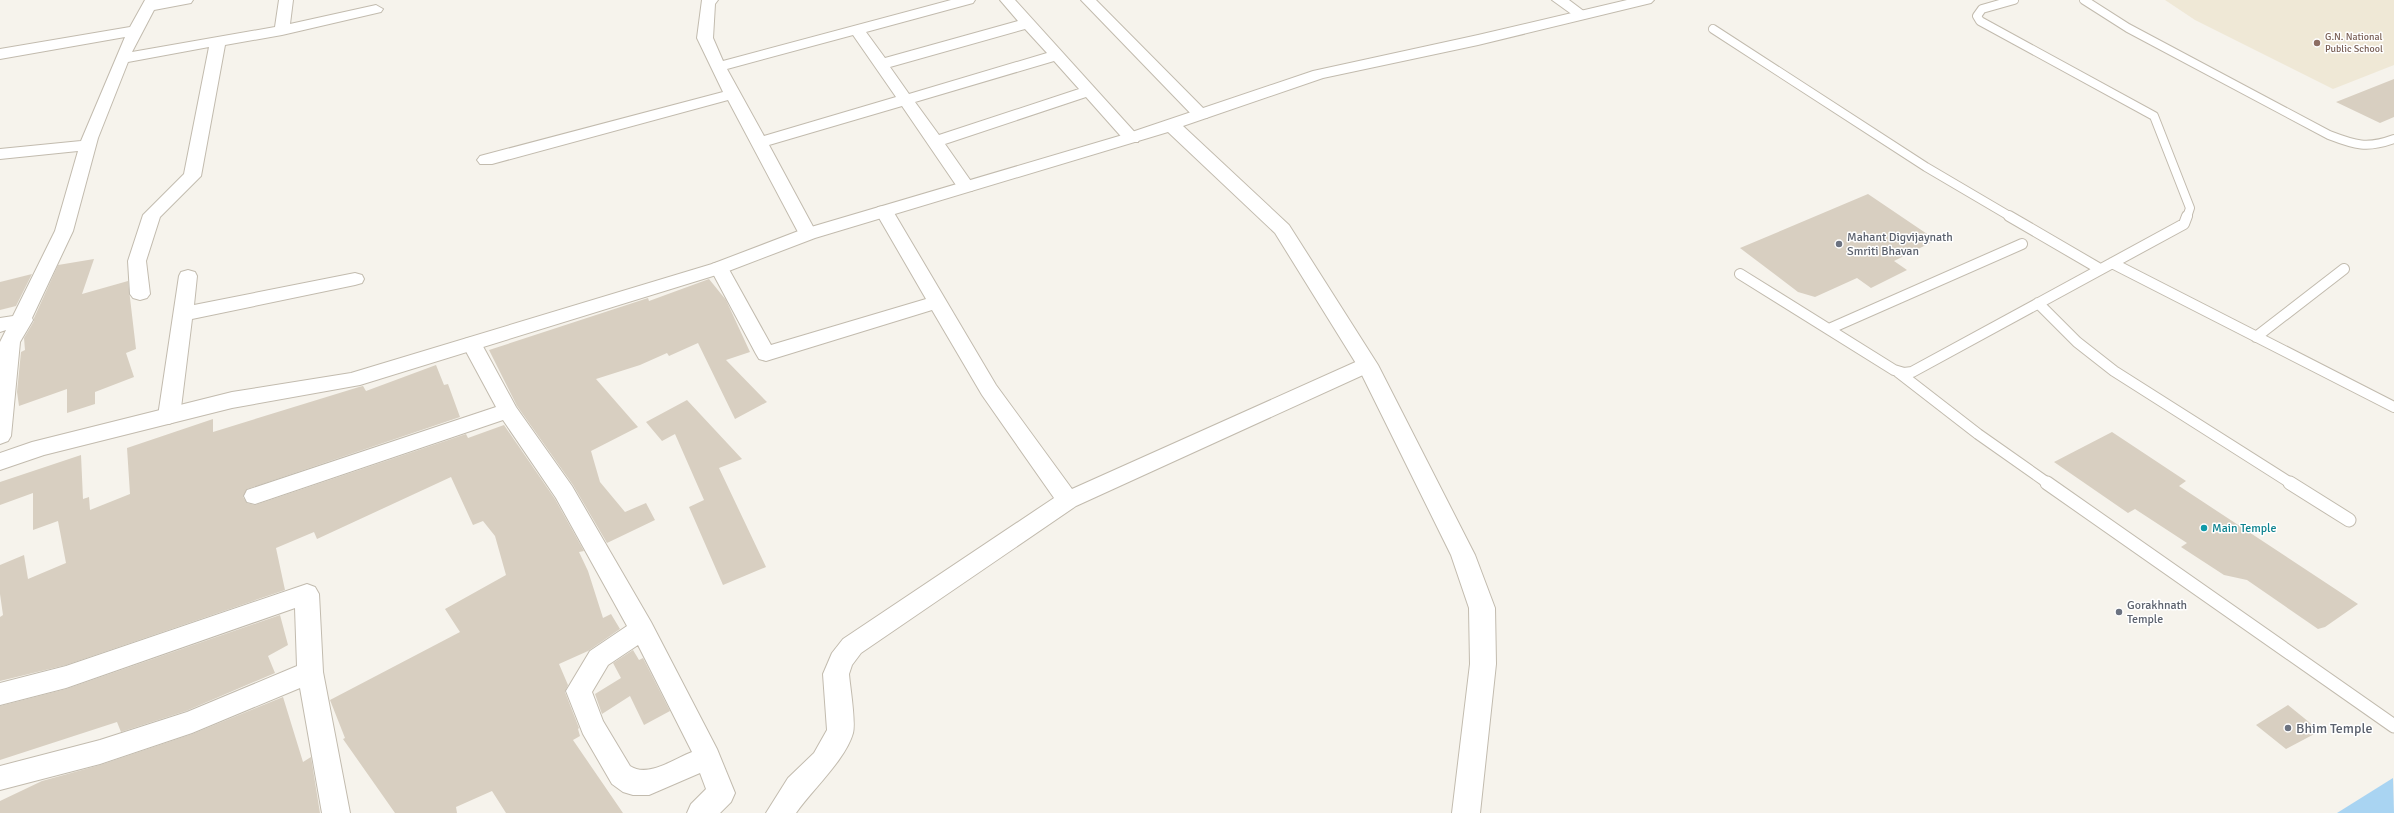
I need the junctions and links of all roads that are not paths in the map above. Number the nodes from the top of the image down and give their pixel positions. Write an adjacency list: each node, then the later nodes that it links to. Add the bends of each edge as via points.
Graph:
1 (186, 0): 11 (street)
2 (286, 0): 16 (street)
3 (710, 0): 24 (street, via 705,38)
4 (968, 0): 17 (street)
5 (1007, 0): 14 (street)
6 (1088, 0): 28 (street)
7 (1559, 0): 13 (street)
8 (1646, 0): 13 (street)
9 (2014, 0): 41 (lane, via 1982,9 1977,16 2116,97 2150,112 2154,116 2190,208 2184,224)
10 (2084, 0): 31 (lane, via 2128,28 2329,135 2363,148 2378,146)
11 (150, 3): 18 (street)
12 (376, 9): 16 (street)
13 (1582, 16): 28 (street, via 1319,74)
14 (1028, 23): 21 (street); 23 (street)
15 (1713, 28): 44 (lane, via 1926,167)
16 (282, 30): 19 (street)
17 (857, 30): 23 (street); 24 (street)
18 (135, 31): 20 (street); 22 (street)
19 (218, 41): 22 (street); 48 (street, via 192,176 152,215 137,261)
20 (0, 54)
21 (1058, 55): 25 (street); 27 (street)
22 (122, 58): 34 (street)
23 (882, 64): 27 (street)
24 (718, 67): 26 (street)
25 (1090, 91): 30 (street); 32 (street)
26 (733, 94): 33 (street); 36 (street)
27 (907, 100): 32 (street); 33 (street)
28 (1201, 115): 29 (street)
29 (1171, 125): 30 (street); 57 (street, via 1282,229)
30 (1132, 138): 37 (street)
31 (2394, 139)
32 (935, 142): 37 (street)
33 (759, 143): 39 (street)
34 (88, 145): 35 (street); 52 (street, via 64,231)
35 (0, 154)
36 (486, 160)
37 (966, 187): 38 (street)
38 (884, 211): 39 (street); 49 (street)
39 (808, 234): 42 (street)
40 (2022, 244): 54 (lane)
41 (2112, 264): 44 (lane); 55 (lane)
42 (720, 268): 49 (street, via 766,354); 56 (street)
43 (2344, 269): 55 (lane)
44 (2100, 270): 50 (lane)
45 (1740, 274): 54 (lane)
46 (188, 276): 51 (street)
47 (355, 279): 51 (street)
48 (140, 294)
49 (936, 302): 65 (street, via 989,390)
50 (2038, 303): 58 (lane, via 1912,372); 66 (lane, via 2077,342 2114,371)
51 (183, 314): 61 (street)
52 (23, 320): 53 (street); 62 (street, via 10,342)
53 (0, 325)
54 (1829, 329): 58 (lane)
55 (2256, 337): 59 (lane)
56 (472, 344): 60 (street); 61 (street, via 352,380 232,400)
57 (1367, 365): 65 (street); 76 (street, via 1463,555 1482,608 1483,664)
58 (1894, 370): 70 (lane, via 1978,434)
59 (2394, 407)
60 (508, 411): 64 (street); 67 (street, via 564,492)
61 (169, 416): 63 (street, via 40,448)
62 (0, 436)
63 (0, 462)
64 (255, 496)
65 (1068, 500): 75 (street, via 852,646 841,660 836,674 840,732 823,761 798,787)
66 (2349, 520)
67 (642, 629): 71 (street); 71 (street, via 599,658 579,691 592,726 621,775 634,783 648,783)
68 (310, 672): 69 (street, via 307,594 66,677); 72 (street, via 192,722 100,752); 73 (street)
69 (0, 694)
70 (2394, 726)
71 (708, 757): 74 (street, via 721,793)
72 (0, 778)
73 (336, 813)
74 (701, 813)
75 (780, 813)
76 (1466, 813)

